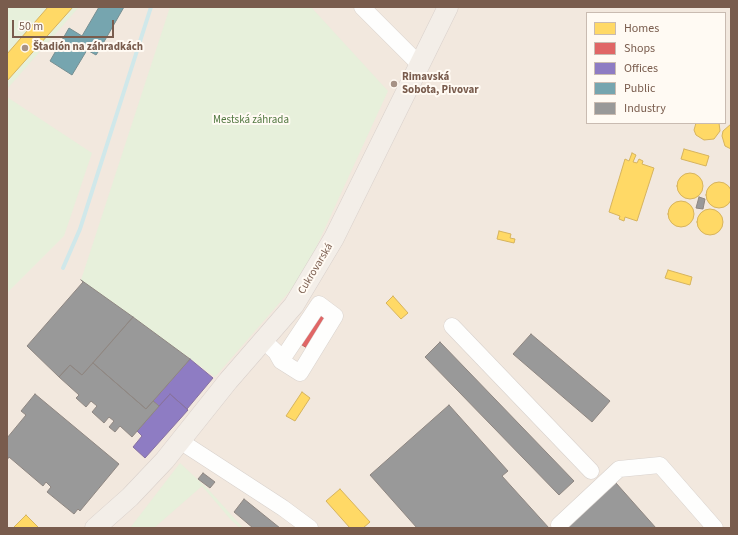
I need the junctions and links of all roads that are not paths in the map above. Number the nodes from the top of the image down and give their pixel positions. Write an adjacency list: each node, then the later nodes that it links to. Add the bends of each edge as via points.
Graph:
1 (362, 7): 3 (lane)
2 (448, 7): 3 (main road, Cukrovarská)
3 (419, 64): 5 (main road, Cukrovarská, via 334,238 294,305)
4 (452, 326): 8 (lane)
5 (264, 341): 6 (lane, via 276,352); 7 (main road, Cukrovarská)
6 (281, 361)
7 (180, 441): 9 (main road, Cukrovarská); 13 (lane)
8 (591, 471)
9 (130, 497): 11 (main road); 12 (main road)
10 (559, 524): 14 (lane, via 619,469 660,465)
11 (96, 528)
12 (108, 528)
13 (310, 528)
14 (715, 528)

